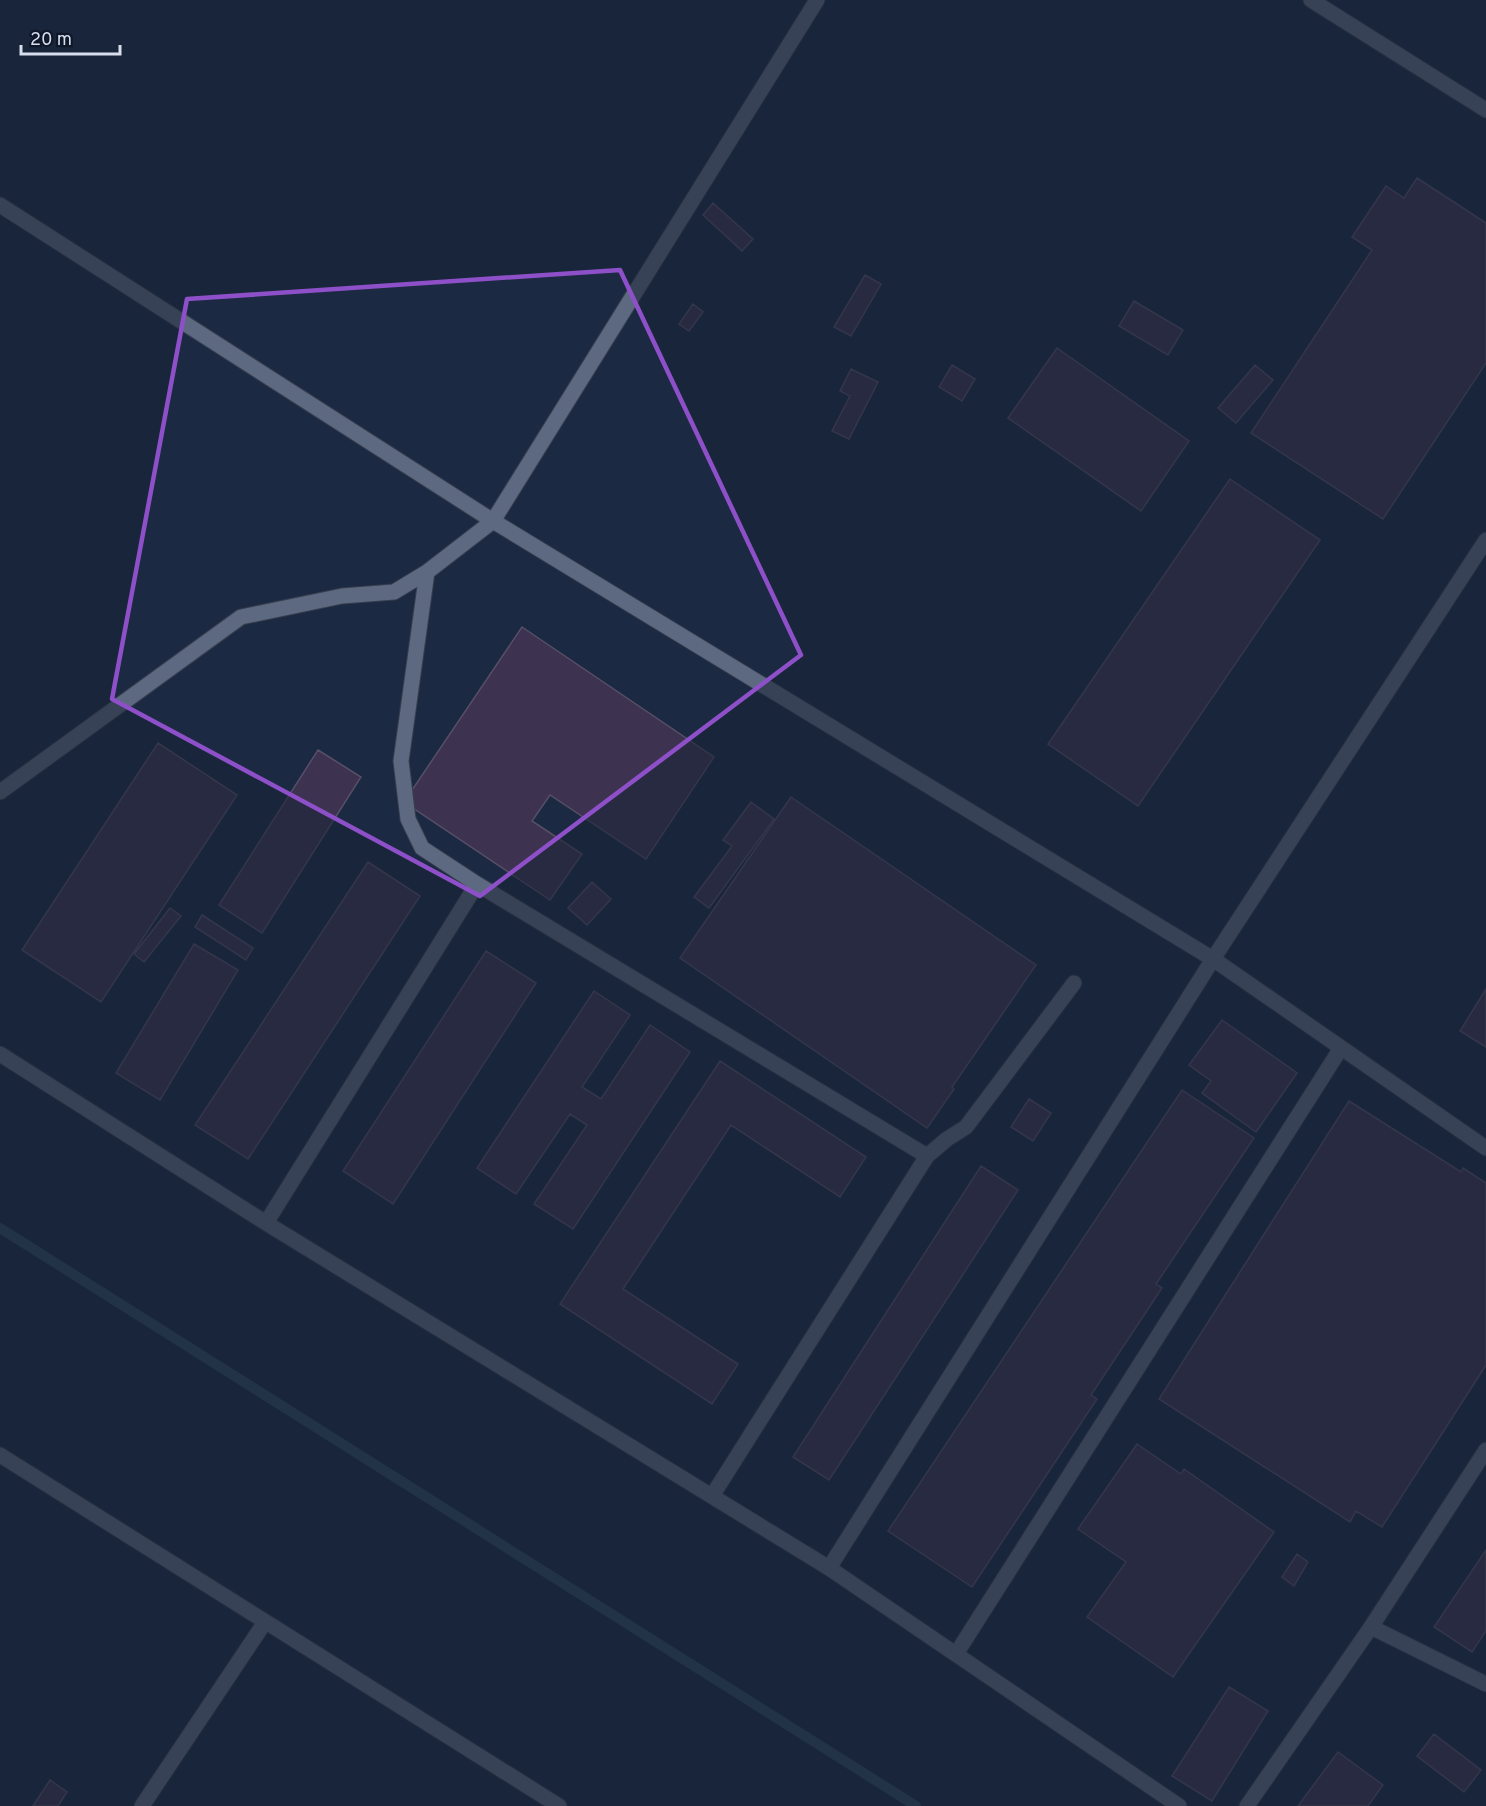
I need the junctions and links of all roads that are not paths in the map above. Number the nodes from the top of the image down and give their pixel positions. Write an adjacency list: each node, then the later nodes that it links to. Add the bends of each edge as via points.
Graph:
1 (817, 0): 5 (street)
2 (1311, 0): 3 (street)
3 (1486, 110)
4 (0, 205): 5 (street)
5 (493, 521): 7 (street); 10 (street)
6 (1486, 540): 10 (street)
7 (427, 572): 8 (street, via 394,592 342,596 241,617); 9 (street, via 400,761 408,819 422,848)
8 (0, 792)
9 (477, 884): 15 (street); 16 (street)
10 (1214, 959): 12 (street); 20 (street)
11 (1074, 982): 15 (street, via 966,1127)
12 (1341, 1048): 14 (street); 23 (street)
13 (0, 1054): 16 (street)
14 (1486, 1148)
15 (927, 1156): 19 (street)
16 (266, 1223): 19 (street)
17 (1486, 1450): 22 (street)
18 (0, 1455): 21 (street)
19 (712, 1496): 20 (street)
20 (829, 1568): 23 (street)
21 (265, 1622): 25 (street); 26 (street)
22 (1371, 1627): 24 (street); 28 (street)
23 (956, 1654): 27 (street)
24 (1486, 1684)
25 (142, 1806)
26 (559, 1806)
27 (1179, 1806)
28 (1247, 1806)

